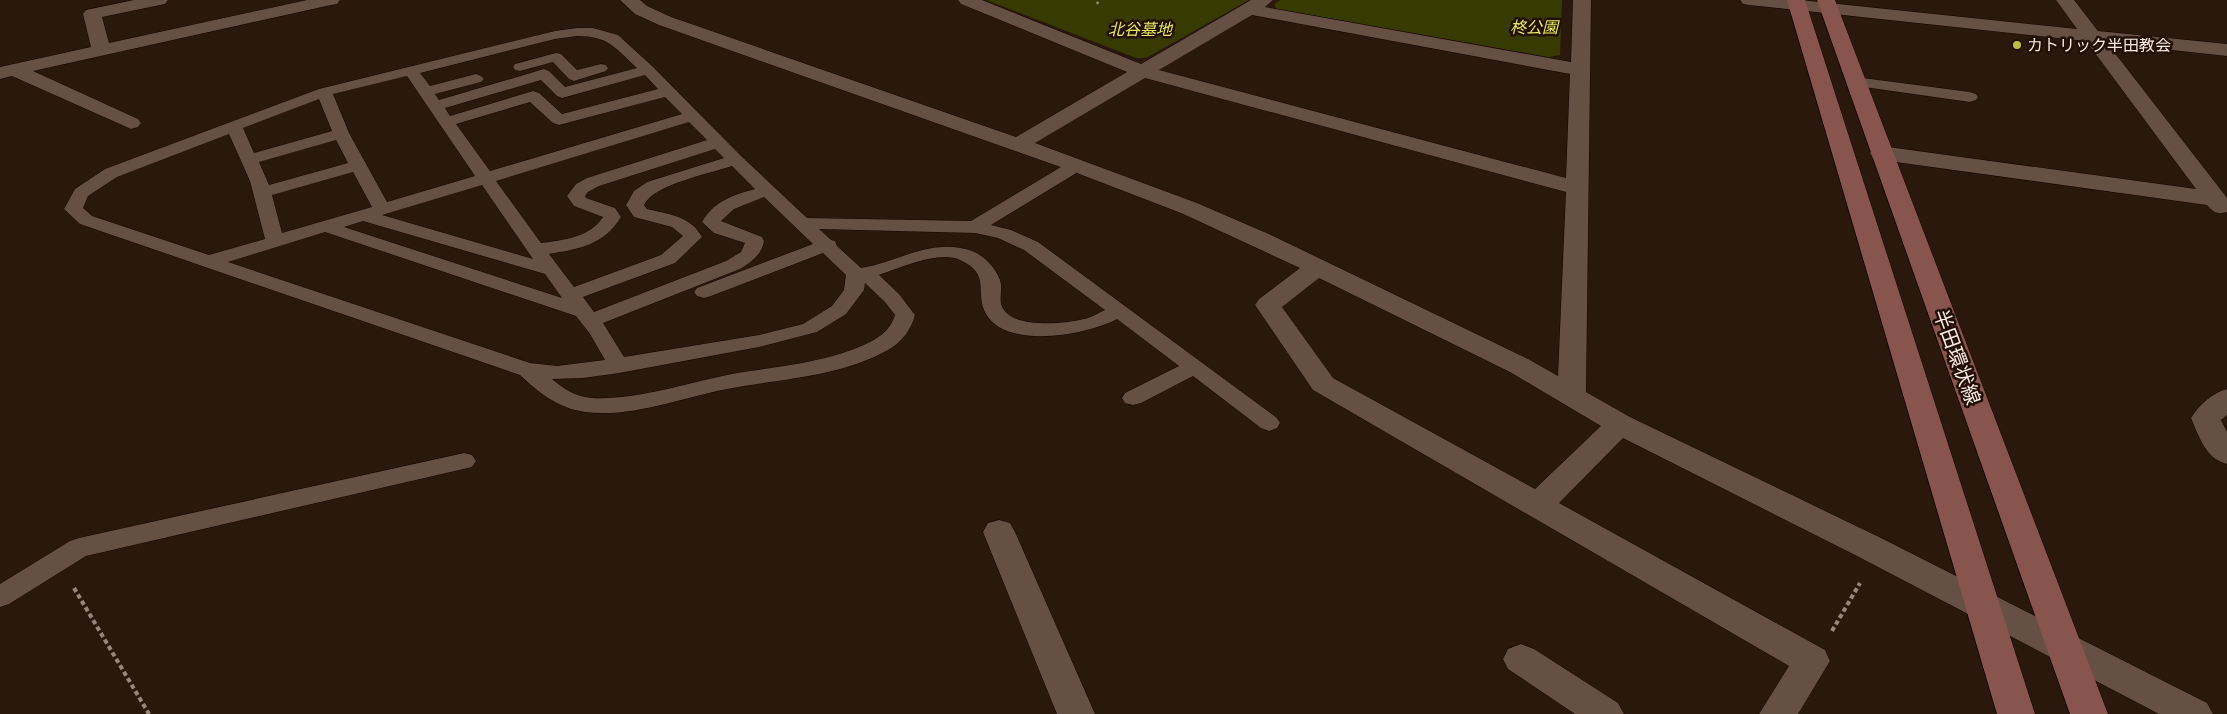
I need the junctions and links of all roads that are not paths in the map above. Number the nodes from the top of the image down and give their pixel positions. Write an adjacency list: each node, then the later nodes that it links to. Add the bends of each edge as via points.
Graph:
1 (159, 0): 12 (street, via 92,14)
2 (331, 0): 12 (street)
3 (629, 0): 31 (street, via 640,10 665,21)
4 (967, 0): 19 (street)
5 (1582, 0): 16 (street)
6 (1749, 0): 8 (street)
7 (2065, 0): 11 (street)
8 (1796, 3): 10 (street); 70 (main road)
9 (1256, 4): 16 (street); 19 (street)
10 (1827, 4): 11 (street); 20 (main road, 半田環状線)
11 (2092, 36): 13 (street); 41 (street)
12 (100, 50): 17 (street)
13 (2227, 50)
14 (635, 58): 15 (lane); 18 (lane, via 613,38 593,32 577,32); 24 (lane, via 574,76 556,57)
15 (648, 70): 21 (lane); 24 (lane, via 562,93 544,74)
16 (1580, 70): 38 (street)
17 (7, 71): 27 (street)
18 (411, 71): 22 (lane); 24 (lane)
19 (1142, 71): 31 (street); 38 (street)
20 (1855, 82): 23 (lane); 32 (main road, 半田環状線)
21 (668, 91): 25 (lane); 26 (lane, via 559,120 533,96)
22 (324, 92): 28 (lane); 29 (lane)
23 (1970, 97)
24 (430, 99): 26 (lane)
25 (693, 116): 30 (lane); 37 (lane)
26 (446, 122): 37 (lane)
27 (131, 123)
28 (234, 127): 33 (lane); 50 (lane, via 111,173 81,193 73,209 86,220)
29 (341, 133): 33 (lane); 35 (lane)
30 (719, 142): 34 (lane); 49 (lane, via 588,185 576,196 580,202 609,212 612,217 608,227 580,241)
31 (1017, 145): 36 (street)
32 (1881, 154): 41 (street); 71 (main road, 半田環状線)
33 (248, 160): 40 (lane)
34 (735, 160): 39 (lane); 54 (lane, via 653,186 640,195 635,204 640,213 684,225 692,232 693,238 683,248 668,259)
35 (359, 165): 40 (lane); 42 (lane)
36 (1077, 165): 46 (lane); 51 (street, via 1198,212)
37 (485, 178): 42 (lane); 49 (lane)
38 (1576, 188): 60 (street)
39 (769, 190): 44 (lane); 56 (lane, via 726,205 714,214 712,222 717,229 746,234 755,241 755,248 748,256)
40 (262, 192): 47 (lane)
41 (2221, 207)
42 (382, 209): 43 (lane)
43 (362, 215): 45 (lane); 52 (lane)
44 (804, 223): 46 (lane); 48 (lane)
45 (324, 226): 47 (lane); 56 (lane)
46 (975, 227): 55 (lane, via 1004,234 1031,246)
47 (275, 241): 50 (lane)
48 (828, 245): 53 (lane); 56 (lane)
49 (536, 250): 52 (lane)
50 (210, 261): 59 (lane)
51 (1317, 267): 60 (street, via 1520,366); 67 (street, via 1268,305 1323,384)
52 (551, 270): 54 (lane)
53 (861, 273): 55 (lane, via 942,252 966,255 991,279 991,306 1000,318 1019,328 1055,330 1089,325); 57 (lane, via 854,290 839,310 810,328 759,341); 59 (lane, via 892,298 904,315 902,326 894,336 873,349 834,361 632,401 594,405 569,401 547,389)
54 (570, 295): 56 (lane)
55 (1119, 311): 58 (lane)
56 (591, 322): 57 (lane)
57 (620, 366): 59 (lane, via 557,373)
58 (1194, 367): 61 (lane); 63 (lane)
59 (528, 370)
60 (1572, 396): 64 (street)
61 (1133, 398)
62 (2227, 398): 65 (street, via 2206,418 2215,440)
63 (1269, 423)
64 (1620, 424): 67 (street); 70 (street)
65 (2227, 454)
66 (464, 461): 69 (lane, via 79,548)
67 (1538, 504): 75 (street, via 1812,660)
68 (999, 532): 73 (street)
69 (0, 597)
70 (1984, 607): 71 (street); 76 (main road)
71 (2064, 648): 77 (main road, 半田環状線); 78 (street)
72 (1521, 659): 74 (street)
73 (1076, 714)
74 (1605, 714)
75 (1778, 714)
76 (2016, 714)
77 (2089, 714)
78 (2194, 714)

